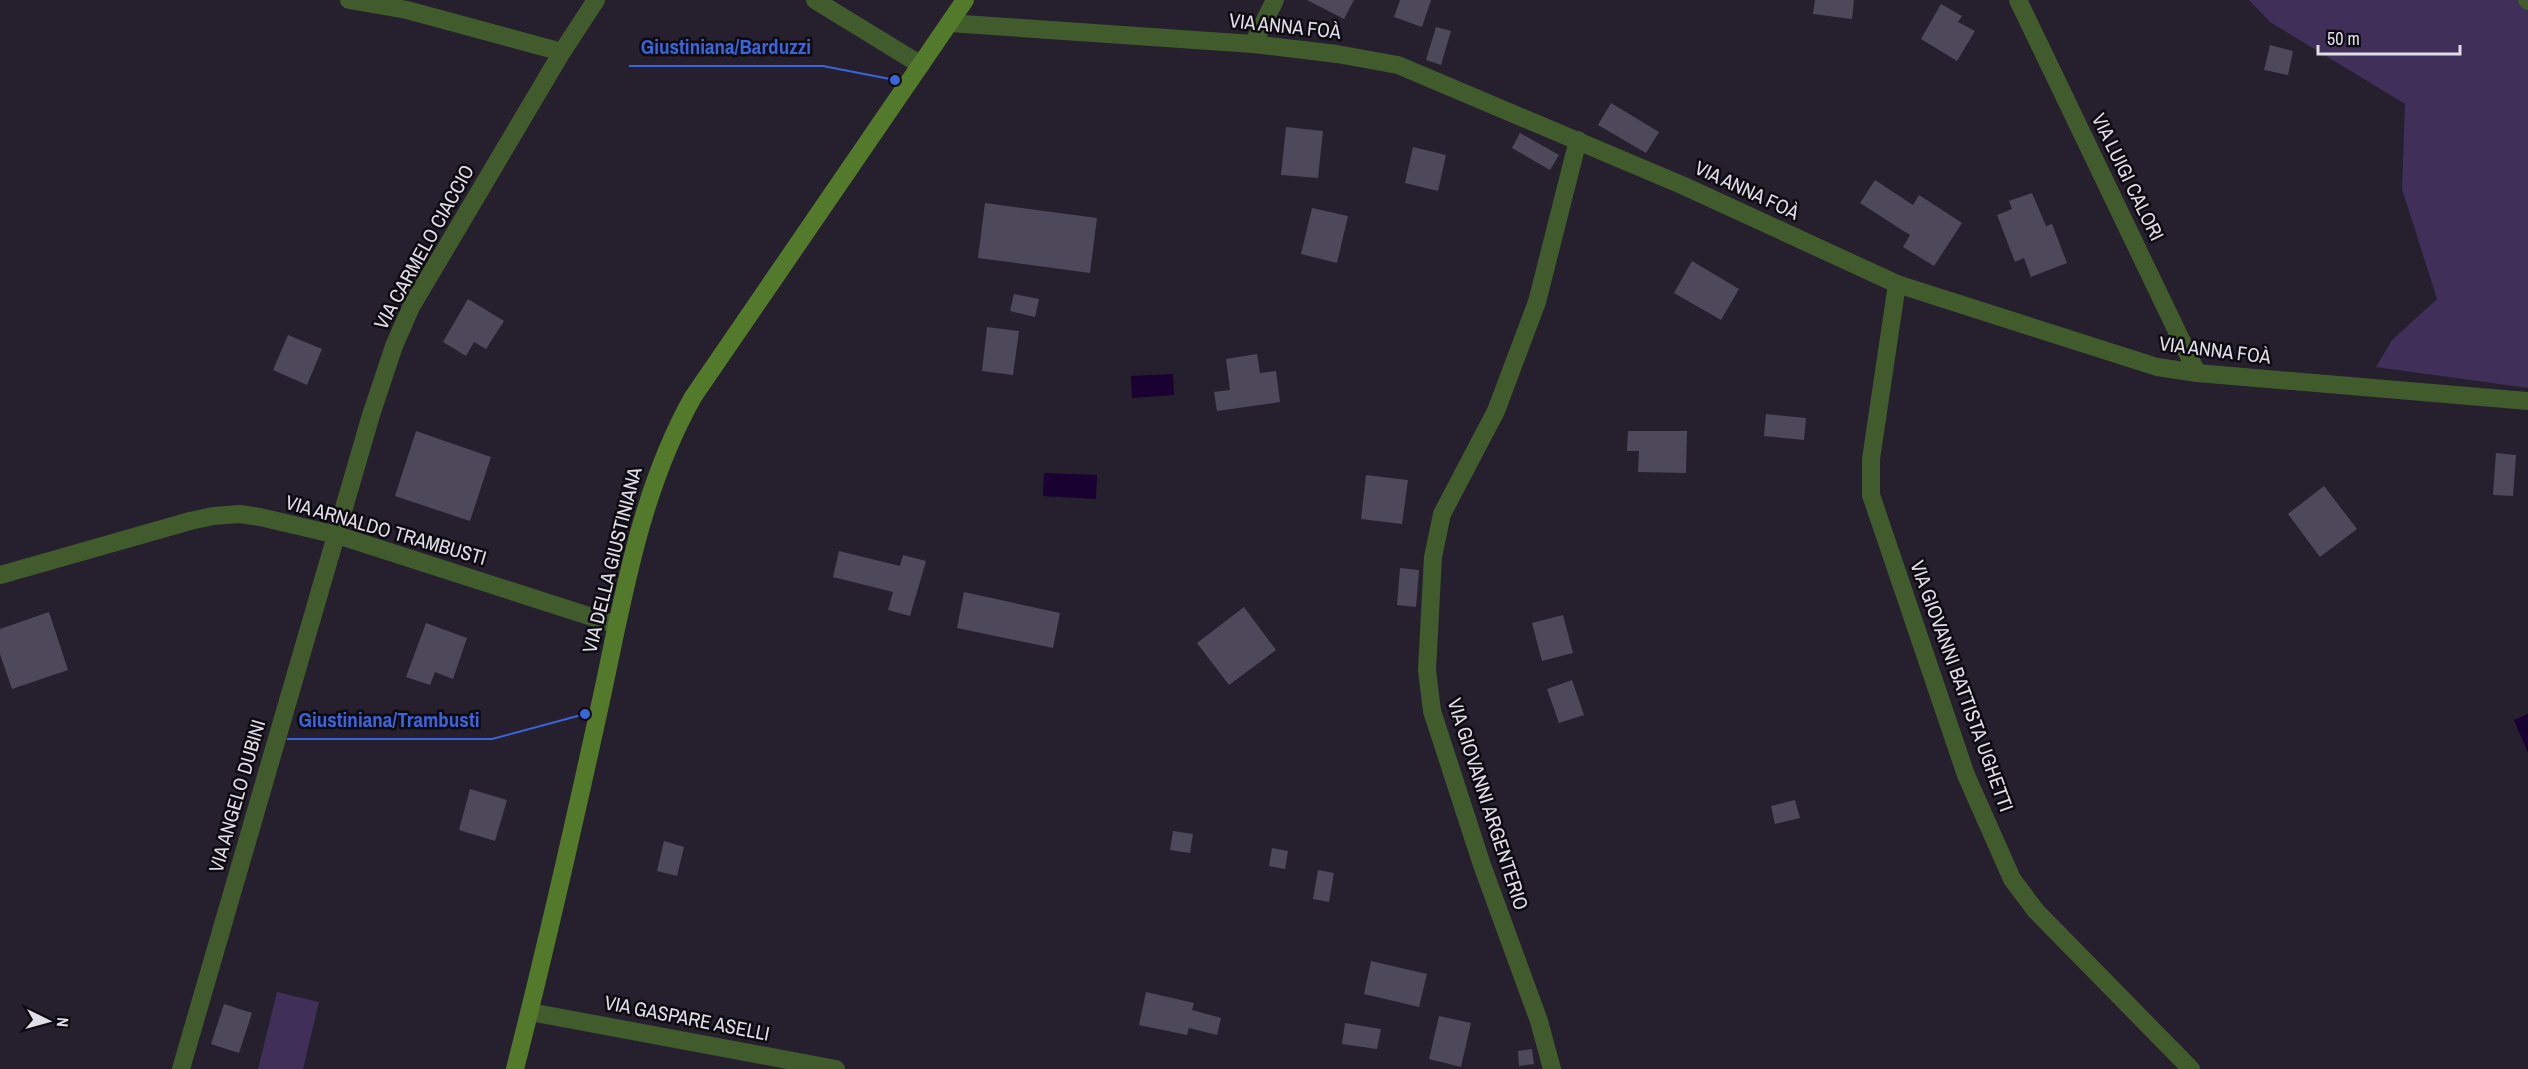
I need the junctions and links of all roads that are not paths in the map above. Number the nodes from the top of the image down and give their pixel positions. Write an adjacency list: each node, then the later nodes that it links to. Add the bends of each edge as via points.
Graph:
1 (349, 0): 9 (street, via 407,10)
2 (596, 0): 9 (street, VIA CARMELO CIACCIO)
3 (815, 0): 10 (street)
4 (965, 0): 7 (street, VIA DELLA GIUSTINIANA)
5 (1275, 0): 8 (street)
6 (2018, 0): 13 (street, VIA LUIGI CALORI)
7 (949, 23): 8 (street, VIA ANNA FOÀ); 10 (street, VIA DELLA GIUSTINIANA)
8 (1253, 44): 11 (street, VIA ANNA FOÀ, via 1398,65)
9 (562, 52): 15 (street, VIA CARMELO CIACCIO, via 401,328)
10 (921, 65): 17 (street, VIA DELLA GIUSTINIANA, via 678,424 648,499)
11 (1578, 140): 12 (street, VIA ANNA FOÀ); 22 (street, VIA GIOVANNI ARGENTERIO, via 1537,302 1496,411 1448,501 1438,530 1427,670 1432,711)
12 (1897, 284): 13 (street, VIA ANNA FOÀ, via 2157,367); 23 (street, VIA GIOVANNI BATTISTA UGHETTI, via 1871,459 1871,495 1966,775 2012,879 2036,912)
13 (2198, 374): 14 (street, VIA ANNA FOÀ)
14 (2528, 401)
15 (337, 535): 16 (street, VIA ARNALDO TRAMBUSTI, via 260,517 213,516); 17 (street, VIA ARNALDO TRAMBUSTI); 19 (street, VIA ANGELO DUBINI)
16 (0, 575)
17 (617, 625): 18 (street, VIA DELLA GIUSTINIANA)
18 (530, 1012): 20 (street, VIA DELLA GIUSTINIANA); 21 (street, VIA GASPARE ASELLI)
19 (181, 1069)
20 (515, 1069)
21 (836, 1069)
22 (1552, 1069)
23 (2191, 1069)

